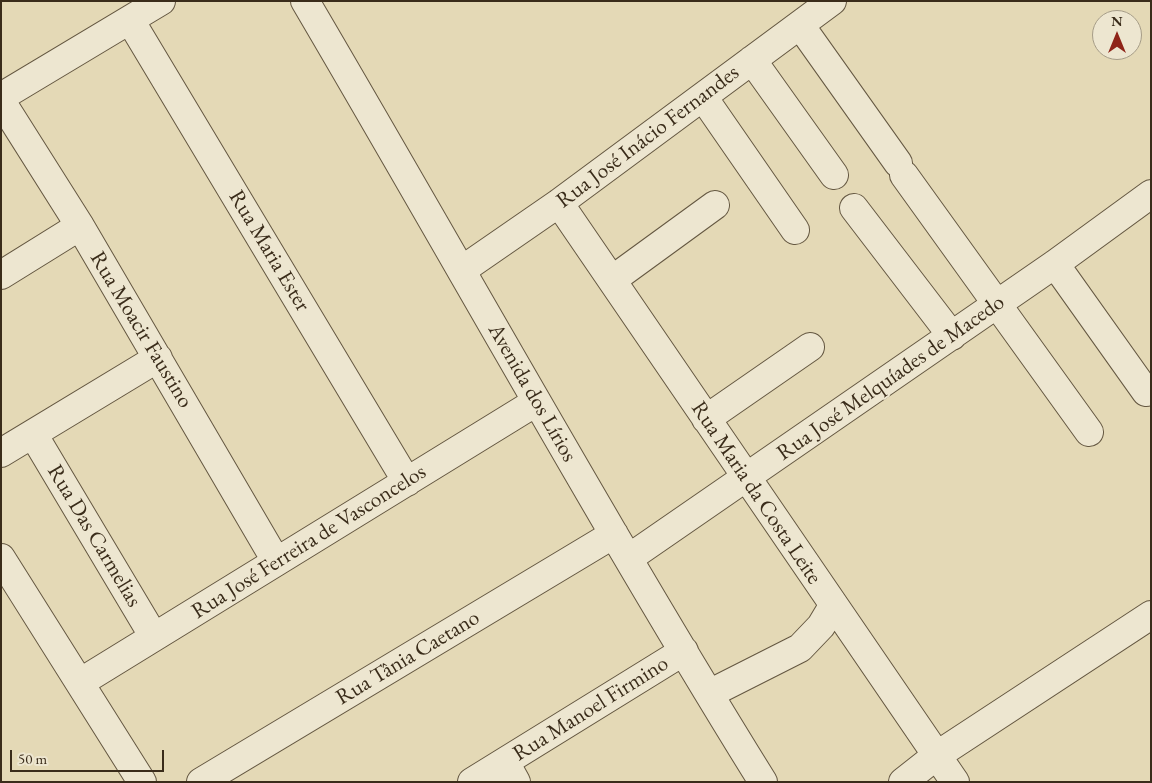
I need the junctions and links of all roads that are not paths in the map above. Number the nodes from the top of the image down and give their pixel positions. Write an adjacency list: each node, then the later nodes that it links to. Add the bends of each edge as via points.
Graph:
1 (161, 1): 4 (street)
2 (305, 1): 18 (street, Avenida dos Lírios)
3 (832, 1): 5 (street, Rua José Inácio Fernandes)
4 (130, 20): 7 (street); 32 (street, Rua Maria Ester)
5 (800, 25): 6 (street, Rua José Inácio Fernandes); 21 (street)
6 (752, 60): 8 (street, Rua José Inácio Fernandes); 10 (street)
7 (1, 97)
8 (702, 97): 12 (street, Rua José Inácio Fernandes); 16 (street)
9 (1, 101): 15 (street, Rua Moacir Faustino)
10 (834, 175)
11 (1151, 194): 17 (street, Rua José Melquíades de Macedo)
12 (559, 203): 18 (street, Rua José Inácio Fernandes); 20 (street, Rua Maria da Costa Leite)
13 (715, 205): 20 (street)
14 (854, 208): 22 (street)
15 (80, 226): 19 (street); 24 (street, Rua Moacir Faustino)
16 (795, 230)
17 (1055, 264): 21 (street, Rua José Melquíades de Macedo); 25 (street)
18 (462, 270): 26 (street, Avenida dos Lírios)
19 (1, 275)
20 (612, 280): 27 (street, Rua Maria da Costa Leite)
21 (998, 304): 22 (street, Rua José Melquíades de Macedo); 28 (street)
22 (952, 336): 31 (street, Rua José Melquíades de Macedo)
23 (810, 346): 27 (street)
24 (158, 358): 29 (street); 36 (street, Rua Moacir Faustino)
25 (1146, 392)
26 (536, 402): 32 (street, Rua José Ferreira de Vasconcelos); 33 (street, Avenida dos Lírios)
27 (706, 419): 31 (street, Rua Maria da Costa Leite)
28 (1089, 432)
29 (33, 434): 30 (street); 39 (street, Rua Das Carmelias)
30 (1, 453)
31 (746, 478): 35 (street, Rua José Melquíades de Macedo); 37 (street, Rua Maria da Costa Leite)
32 (407, 482): 36 (street, Rua José Ferreira de Vasconcelos)
33 (614, 534): 35 (street, Avenida dos Lírios); 46 (street, Rua Tânia Caetano)
34 (1, 558): 41 (street)
35 (629, 558): 40 (street, Avenida dos Lírios)
36 (276, 561): 39 (street, Rua José Ferreira de Vasconcelos)
37 (833, 606): 42 (street, via 821,626 800,648); 43 (street, Rua Maria da Costa Leite)
38 (1151, 615): 43 (street)
39 (154, 638): 41 (street, Rua José Ferreira de Vasconcelos)
40 (684, 651): 42 (street, Avenida dos Lírios); 44 (street, Rua Manoel Firmino)
41 (81, 682): 45 (street)
42 (709, 694): 48 (street, Avenida dos Lírios)
43 (936, 756): 49 (street); 50 (street, Rua Maria da Costa Leite)
44 (510, 772): 47 (street, Rua Manoel Firmino)
45 (142, 782)
46 (201, 782)
47 (472, 782)
48 (763, 782)
49 (903, 782)
50 (955, 782)

